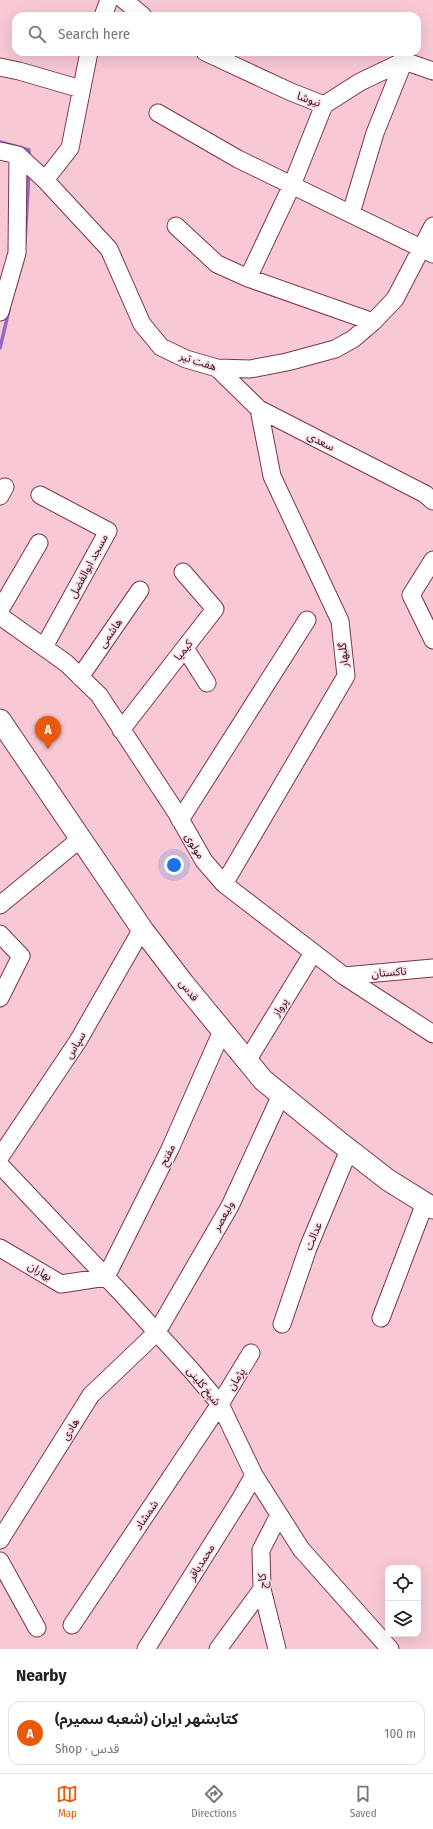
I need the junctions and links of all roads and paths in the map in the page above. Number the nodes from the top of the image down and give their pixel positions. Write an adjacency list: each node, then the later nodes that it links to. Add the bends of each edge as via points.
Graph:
1 (109, 0): 3 (street)
2 (124, 0): 4 (street)
3 (104, 12)
4 (138, 12)
5 (88, 56): 10 (street)
6 (214, 56): 11 (street, نیوشا)
7 (404, 61): 9 (street); 11 (street, نیوشا, via 360,82); 16 (street, via 375,133)
8 (0, 67): 10 (street)
9 (433, 71)
10 (81, 89): 14 (street, via 70,148)
11 (324, 105): 15 (street)
12 (158, 113): 15 (street, via 238,159)
13 (0, 151): 14 (street)
14 (30, 167): 21 (street, via 17,253); 23 (street, هفت تیر, via 109,249 142,324 161,347 186,359)
15 (292, 185): 16 (street); 20 (street)
16 (351, 213): 19 (street)
17 (176, 226): 20 (street, via 217,264)
18 (433, 226): 19 (street, هفت تیر)
19 (427, 251): 22 (street, هفت تیر, via 395,299)
20 (248, 278): 22 (street)
21 (0, 312)
22 (373, 322): 23 (street, هفت تیر, via 353,339 335,349 250,369)
23 (217, 368): 24 (street, سعدی)
24 (259, 409): 26 (street, سعدی, via 425,494); 43 (street, گلبهار, via 272,476 340,621 346,676)
25 (40, 495): 35 (street, مسجد ابوالفضل, via 108,531)
26 (433, 501)
27 (40, 543): 31 (street)
28 (433, 560): 34 (street, via 411,595)
29 (183, 572): 36 (street, کیمیا, via 215,609)
30 (140, 590): 37 (street, هاشمی)
31 (0, 610)
32 (0, 616): 35 (street, مولوی)
33 (307, 620): 41 (street)
34 (433, 640)
35 (44, 647): 37 (street, مولوی)
36 (185, 648): 38 (street); 40 (street, کیمیا)
37 (80, 677): 40 (street, مولوی, via 98,696)
38 (207, 683)
39 (0, 720): 42 (main road, قدس)
40 (121, 730): 41 (street, مولوی)
41 (180, 820): 43 (street, مولوی, via 204,861)
42 (80, 839): 44 (street); 45 (main road, قدس)
43 (224, 884): 47 (street, مولوی)
44 (0, 905)
45 (142, 928): 51 (main road, قدس); 56 (street, سپاس, via 78,1041)
46 (0, 934): 50 (street, via 21,956)
47 (313, 953): 49 (street, مولوی); 53 (street, پرواز)
48 (433, 968): 49 (street, تاکستان)
49 (344, 976): 52 (street, مولوی)
50 (0, 998)
51 (222, 1032): 53 (main road, قدس); 60 (street, مفتح, via 170,1148)
52 (433, 1034)
53 (247, 1060): 54 (main road, قدس, via 263,1080)
54 (281, 1095): 55 (main road, قدس); 63 (street, ولیعصر, via 230,1206)
55 (349, 1150): 58 (main road, قدس, via 388,1180); 62 (street, عدالت, via 308,1248)
56 (0, 1157)
57 (0, 1165): 60 (street, شیخ کلینی)
58 (429, 1206): 61 (street)
59 (0, 1248): 60 (street, بهاران, via 61,1284)
60 (106, 1277): 63 (street, شیخ کلینی)
61 (381, 1318)
62 (282, 1324)
63 (157, 1332): 65 (street, شیخ کلینی); 68 (street, هادی, via 91,1395)
64 (251, 1353): 65 (street, پژمان)
65 (220, 1404): 66 (street, شیخ کلینی); 71 (street, شمشاد)
66 (254, 1475): 67 (street, شیخ کلینی); 73 (street, محمدباقر)
67 (279, 1515): 70 (street, کاج, via 261,1550); 76 (street, شیخ کلینی, via 301,1549)
68 (0, 1540)
69 (0, 1561): 72 (street)
70 (262, 1589): 74 (street); 75 (street, کاج)
71 (72, 1625)
72 (37, 1628)
73 (146, 1649)
74 (218, 1649)
75 (277, 1649)
76 (390, 1649)

